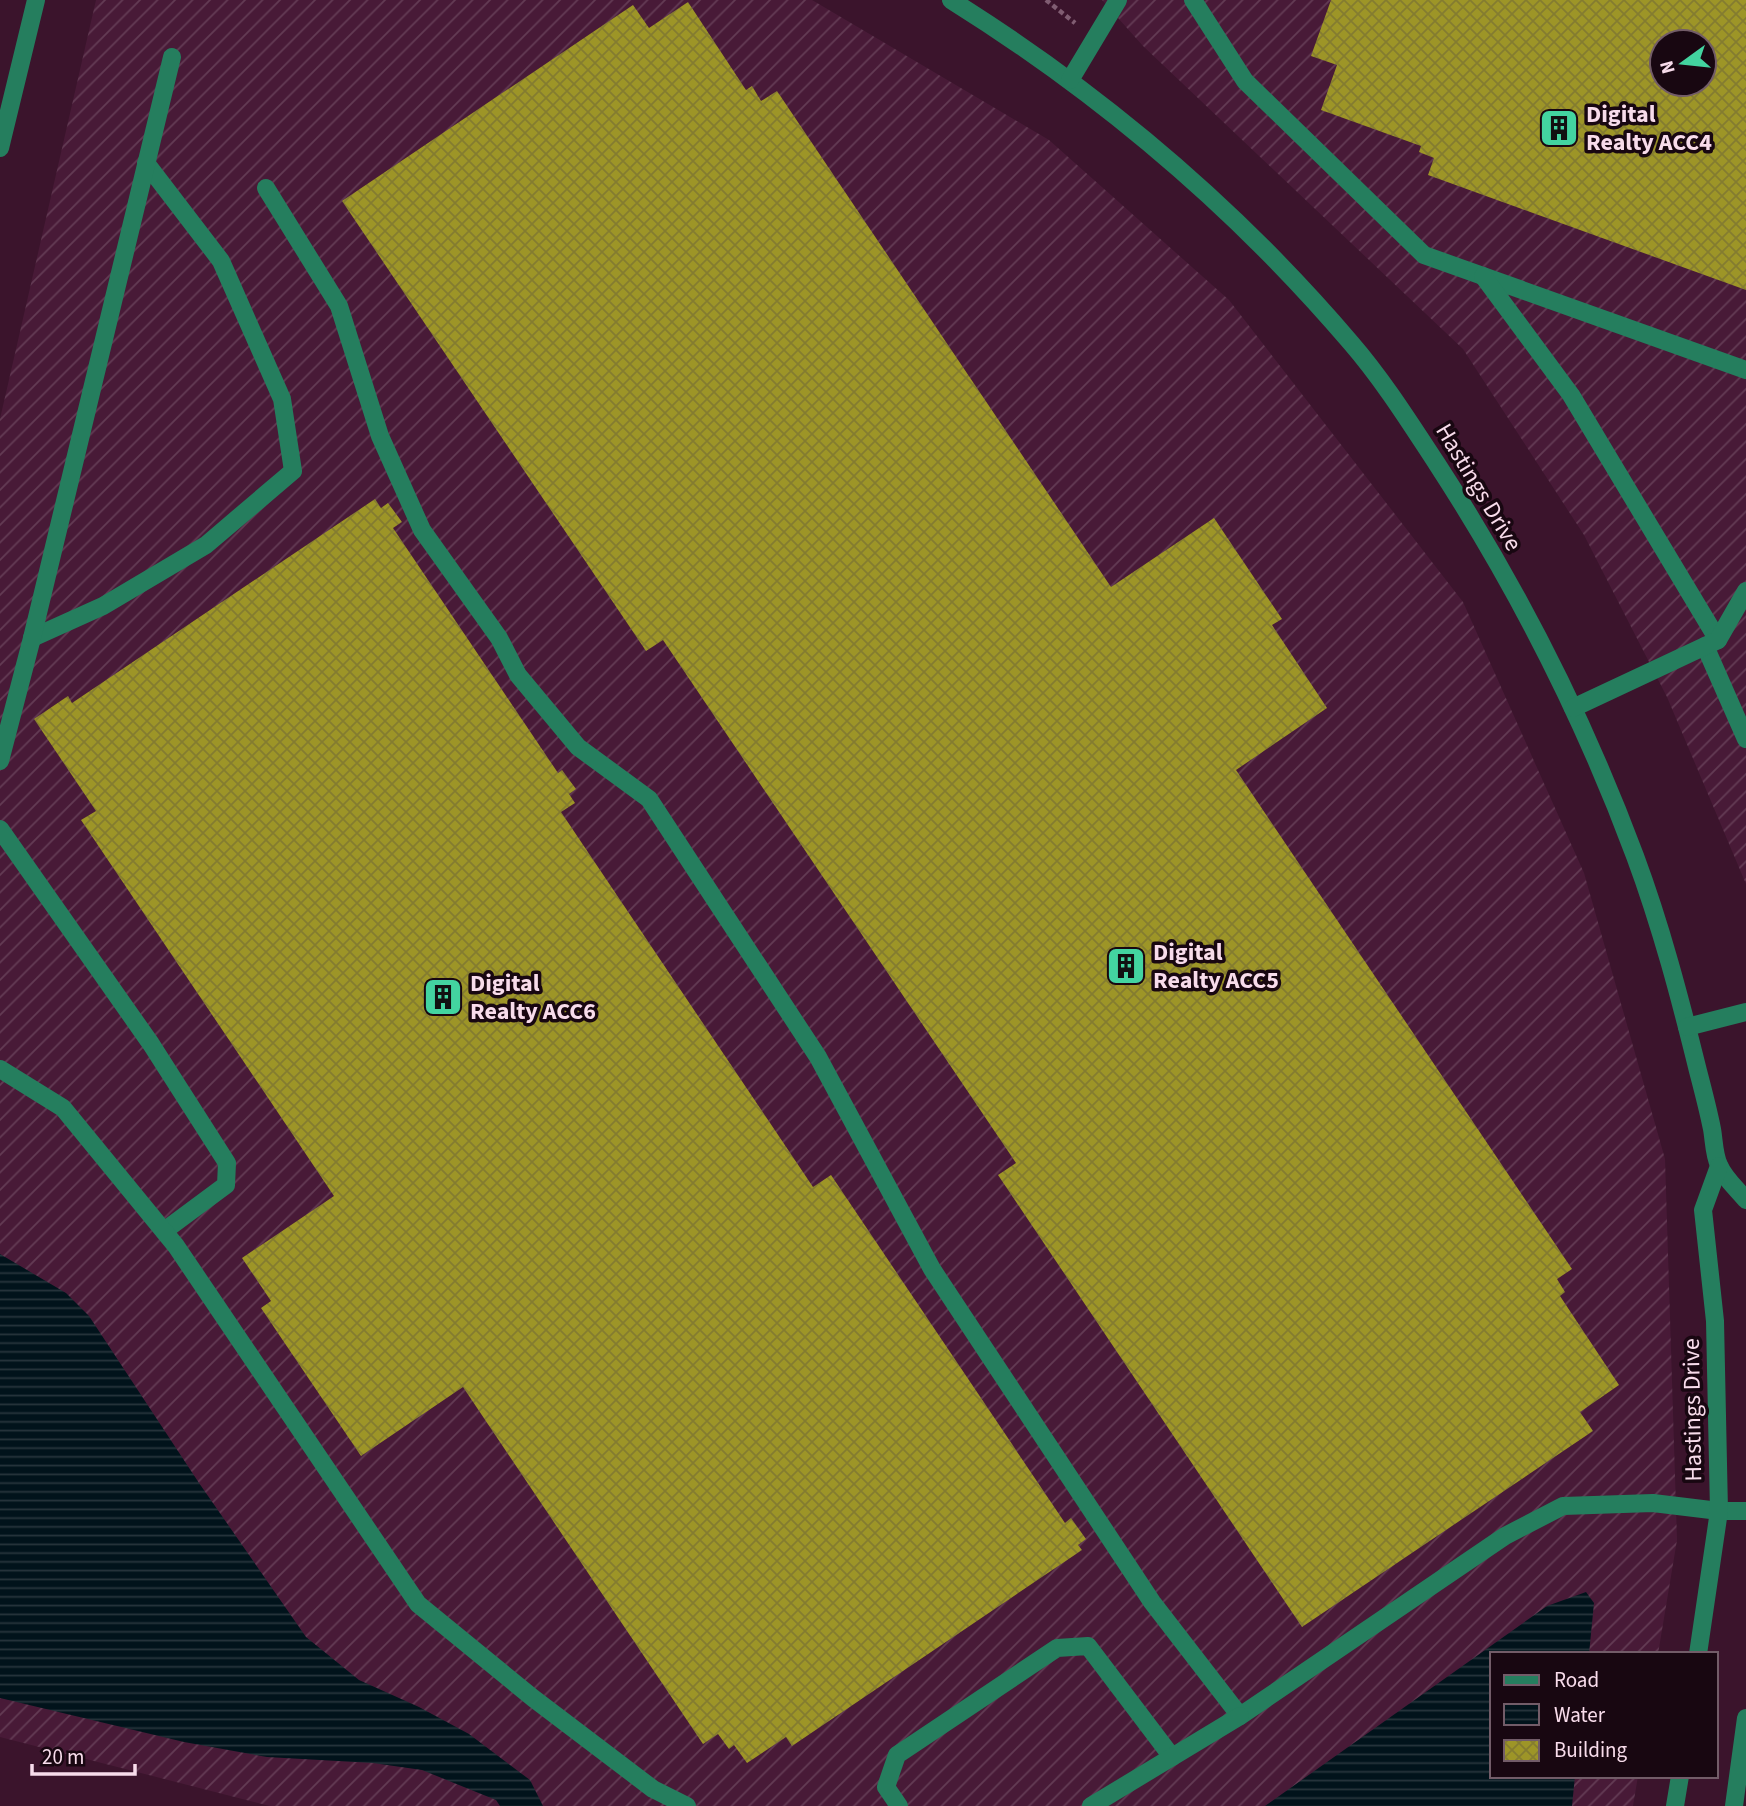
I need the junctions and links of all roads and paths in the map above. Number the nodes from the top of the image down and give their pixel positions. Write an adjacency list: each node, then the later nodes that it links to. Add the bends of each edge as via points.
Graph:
1 (36, 0): 9 (street)
2 (951, 0): 8 (street, Hastings Drive)
3 (1046, 0): 6 (path)
4 (1118, 0): 6 (street)
5 (1193, 0): 12 (street, via 1245,80 1424,255)
6 (1094, 39): 8 (street)
7 (173, 57): 10 (street)
8 (1070, 80): 17 (street, Hastings Drive, via 1194,180 1277,260 1353,345 1470,514)
9 (0, 148)
10 (146, 163): 15 (street); 15 (street, via 221,261 282,398 293,471 206,545 103,606)
11 (266, 188): 30 (street, via 339,306 380,436 422,530 499,638 518,675 578,747 649,799 818,1057 932,1269 1153,1601)
12 (1483, 276): 13 (street); 16 (street, via 1571,395)
13 (1746, 370)
14 (1746, 591): 16 (street)
15 (32, 638): 19 (street)
16 (1712, 643): 17 (street); 18 (street)
17 (1573, 708): 22 (street, Hastings Drive, via 1644,883)
18 (1746, 739)
19 (0, 761)
20 (0, 829): 26 (street, via 227,1163 226,1185)
21 (1746, 1012): 22 (street)
22 (1687, 1027): 24 (street, Hastings Drive)
23 (0, 1069): 26 (street, via 64,1108)
24 (1719, 1166): 25 (street, Hastings Drive); 27 (street, Hastings Drive, via 1703,1210 1715,1321)
25 (1746, 1200)
26 (164, 1231): 34 (street, via 418,1604 653,1789)
27 (1719, 1511): 28 (street); 29 (street, Hastings Drive); 30 (street, via 1653,1503 1563,1506 1505,1536)
28 (1746, 1511)
29 (1698, 1652)
30 (1240, 1716): 32 (street)
31 (1746, 1718): 38 (street)
32 (1172, 1757): 35 (street, via 1088,1646 1057,1648 897,1755 886,1787); 36 (street)
33 (1680, 1778): 37 (street)
34 (687, 1806)
35 (899, 1806)
36 (1091, 1806)
37 (1675, 1806)
38 (1734, 1806)

